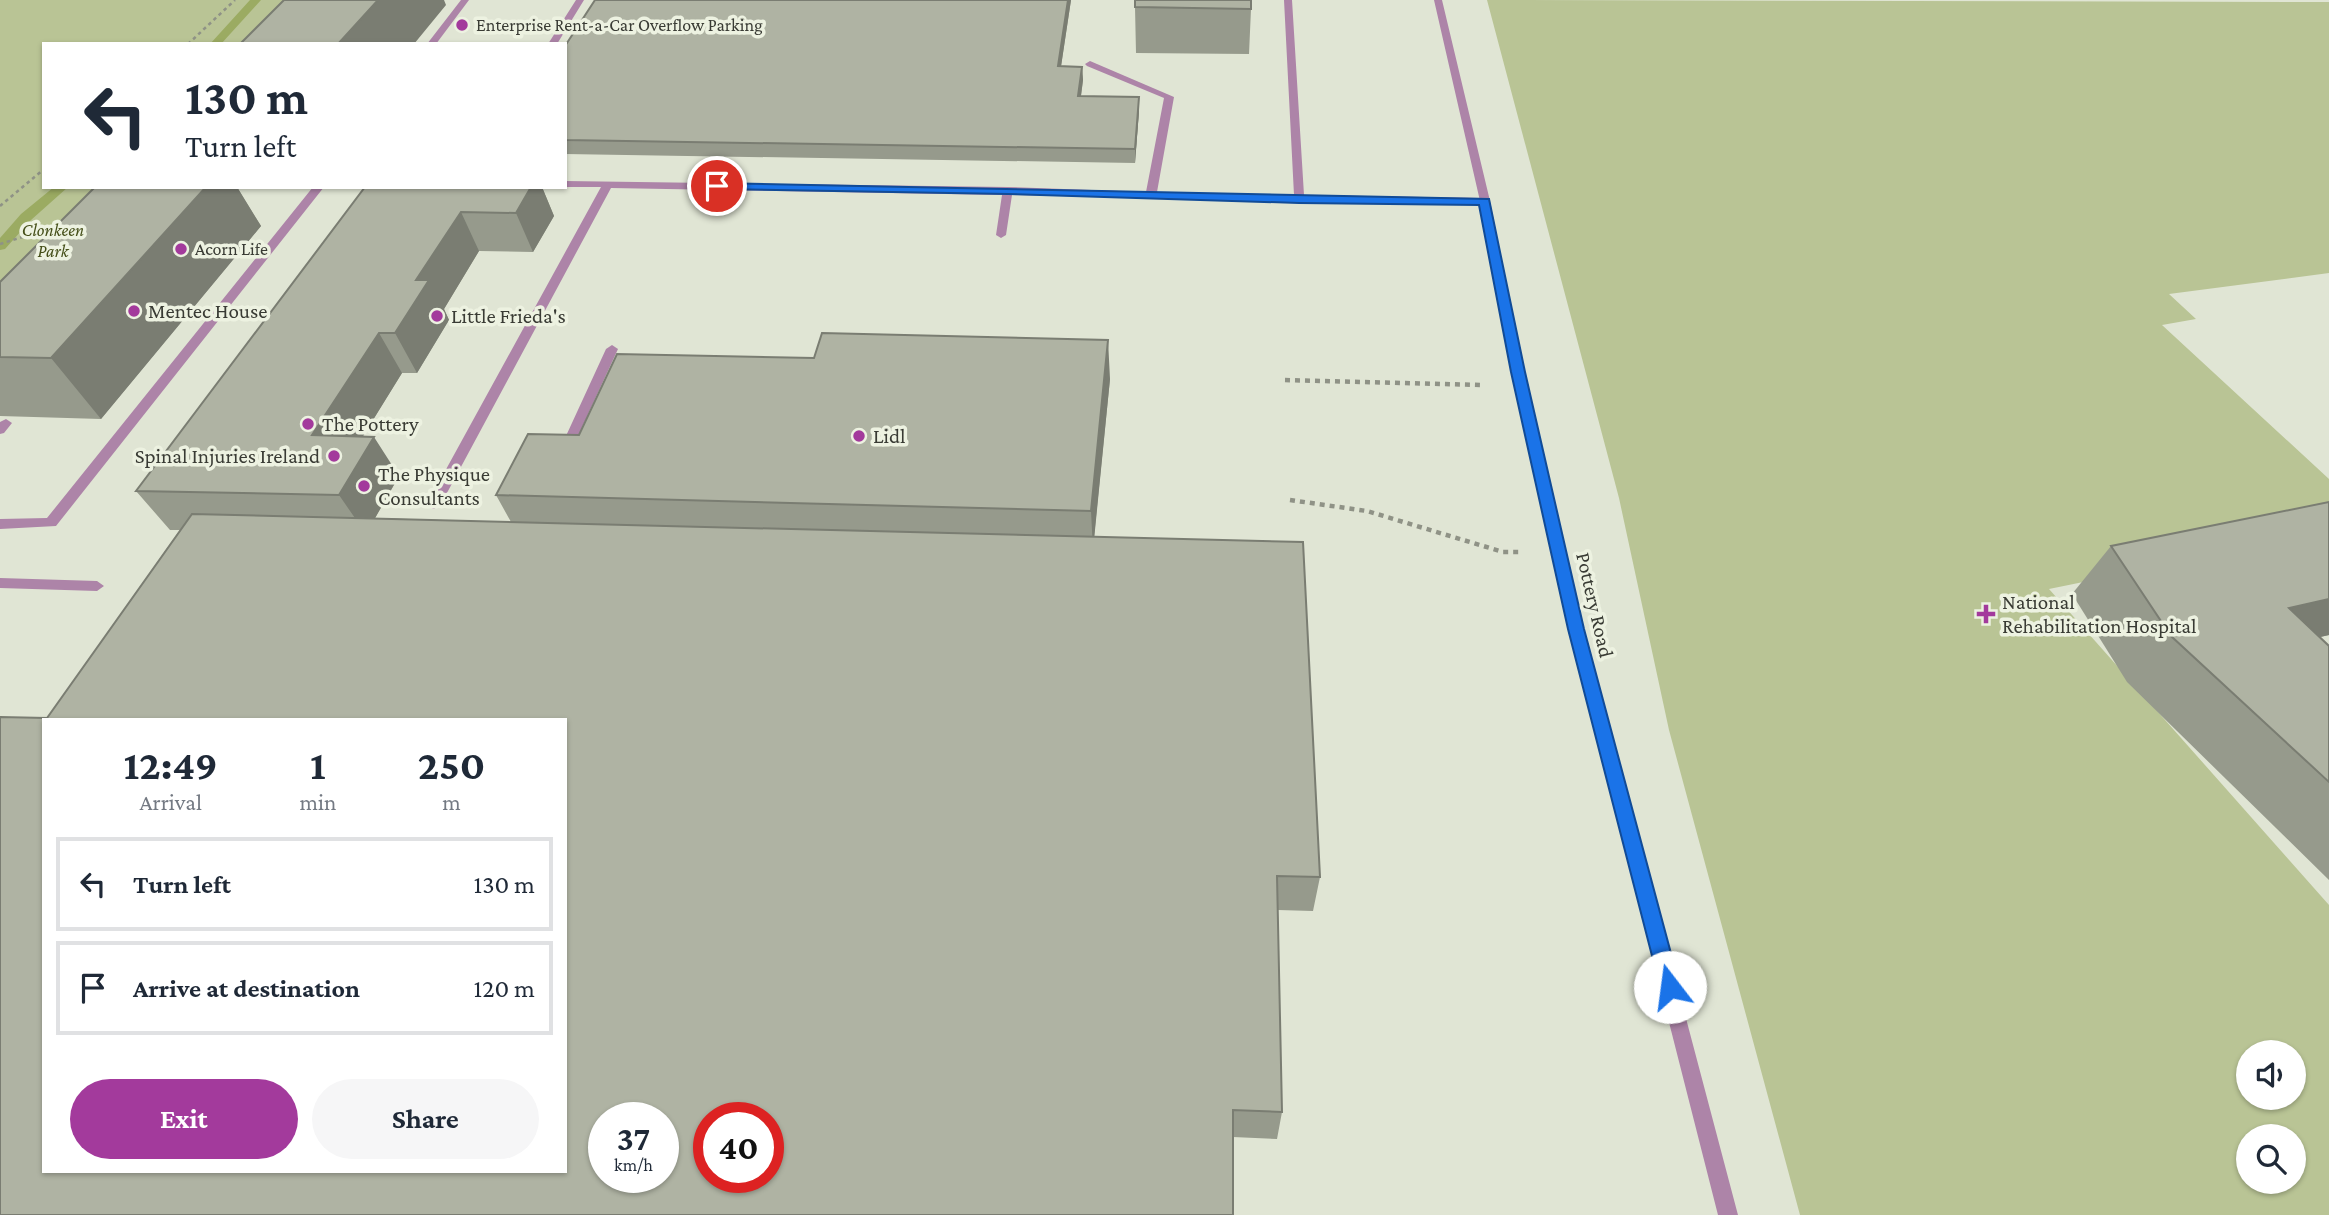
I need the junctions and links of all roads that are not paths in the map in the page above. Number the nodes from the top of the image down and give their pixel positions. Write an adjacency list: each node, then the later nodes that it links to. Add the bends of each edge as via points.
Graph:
1 (465, 0): 5 (street)
2 (580, 0): 6 (street)
3 (1288, 0): 13 (street)
4 (1438, 0): 14 (street, Pottery Road)
5 (433, 42)
6 (553, 42)
7 (1090, 64): 12 (street, via 1169,97)
8 (567, 184): 9 (street)
9 (607, 184): 11 (street); 18 (street)
10 (317, 189): 19 (street, via 51,523)
11 (1008, 190): 12 (street); 15 (street)
12 (1151, 195): 13 (street)
13 (1299, 200): 14 (street)
14 (1485, 201): 22 (street, Pottery Road, via 1580,645)
15 (1001, 234)
16 (612, 349): 17 (street)
17 (558, 467)
18 (434, 504)
19 (0, 524)
20 (0, 583): 21 (street)
21 (97, 586)
22 (1728, 1215)

